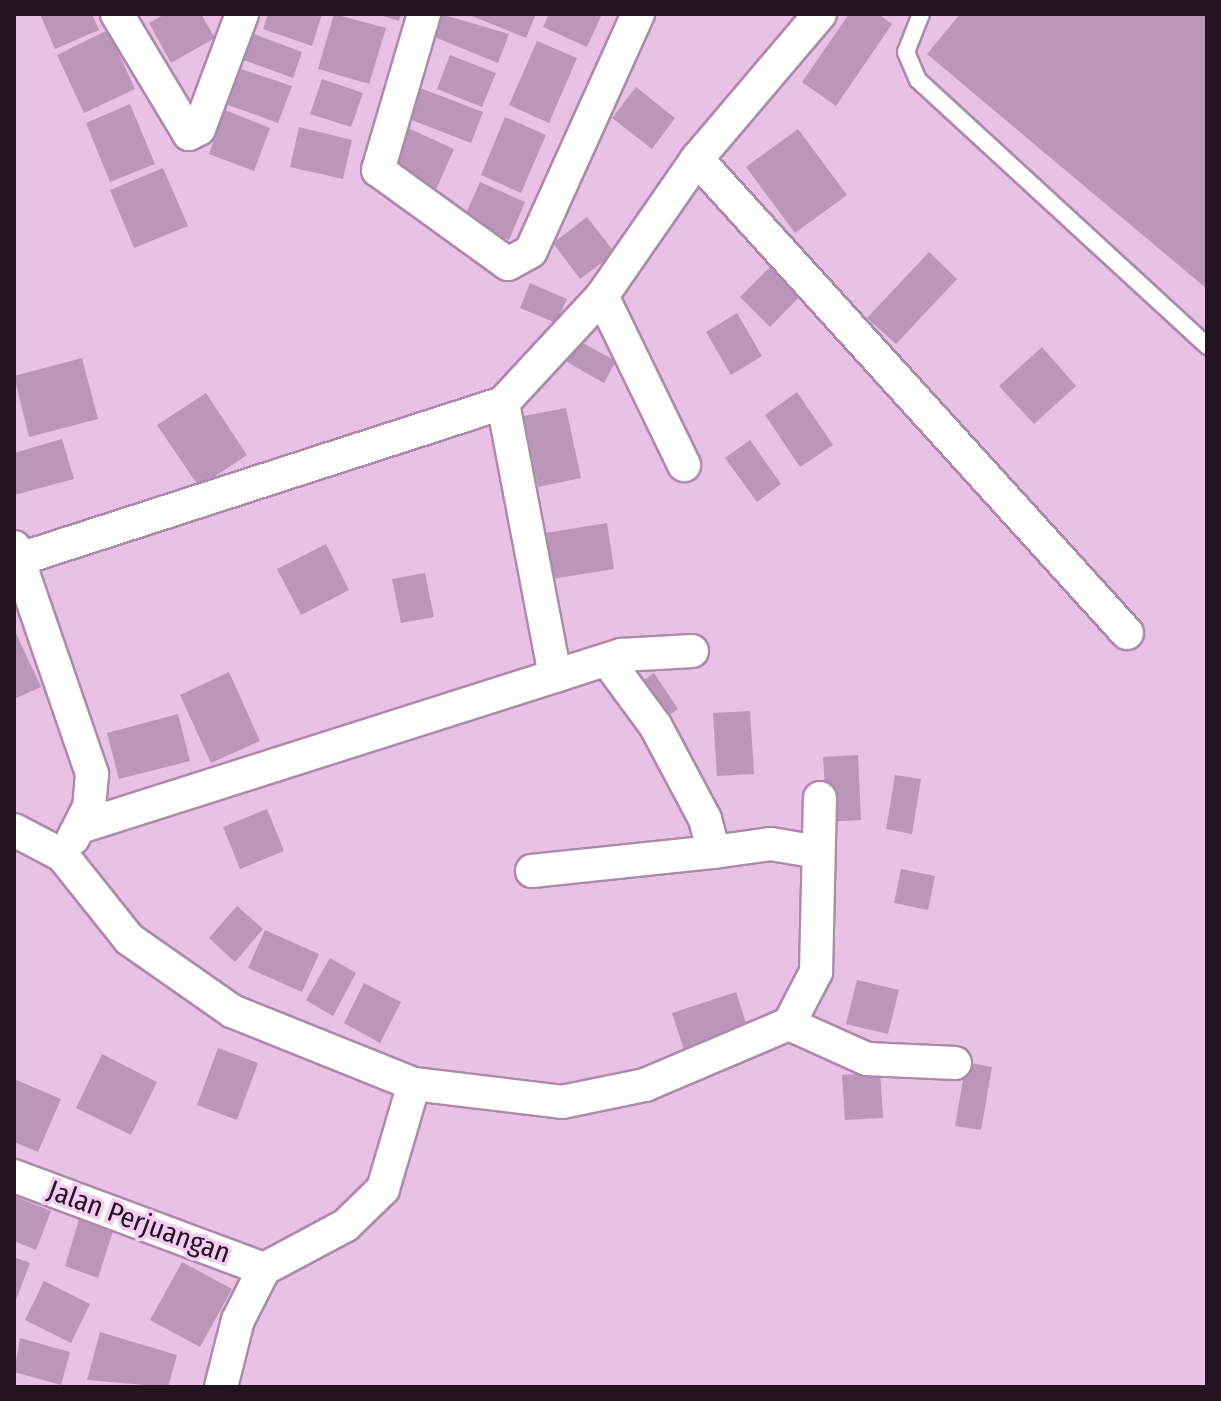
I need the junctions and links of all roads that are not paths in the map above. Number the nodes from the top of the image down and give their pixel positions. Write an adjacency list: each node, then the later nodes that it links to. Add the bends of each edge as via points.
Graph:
1 (117, 14): 2 (street, via 189,134 199,129)
2 (242, 14)
3 (424, 14): 4 (street, via 378,170 508,264 531,251)
4 (638, 14)
5 (820, 14): 7 (street)
6 (921, 14): 9 (lane, via 906,52 918,80)
7 (697, 159): 8 (street); 13 (street)
8 (602, 296): 10 (street); 11 (street)
9 (1207, 346)
10 (503, 403): 12 (street); 16 (street)
11 (684, 465)
12 (17, 553): 18 (street, via 92,774)
13 (1127, 633)
14 (692, 651): 15 (street, via 665,648)
15 (607, 660): 16 (street); 20 (street, via 655,725 705,819)
16 (555, 676): 18 (street)
17 (820, 798): 21 (street)
18 (80, 827): 22 (street)
19 (14, 830): 22 (street)
20 (714, 852): 21 (street, via 771,844); 23 (street)
21 (818, 852): 24 (street, via 816,972)
22 (62, 855): 26 (street, via 129,939 170,973 309,1047)
23 (532, 871)
24 (789, 1024): 25 (street, via 867,1059); 26 (street, via 602,1098 520,1099)
25 (955, 1063)
26 (414, 1084): 28 (street, via 383,1189 346,1225)
27 (14, 1176): 28 (street, Jalan Perjuangan)
28 (264, 1269): 29 (street, via 238,1320)
29 (221, 1387)

